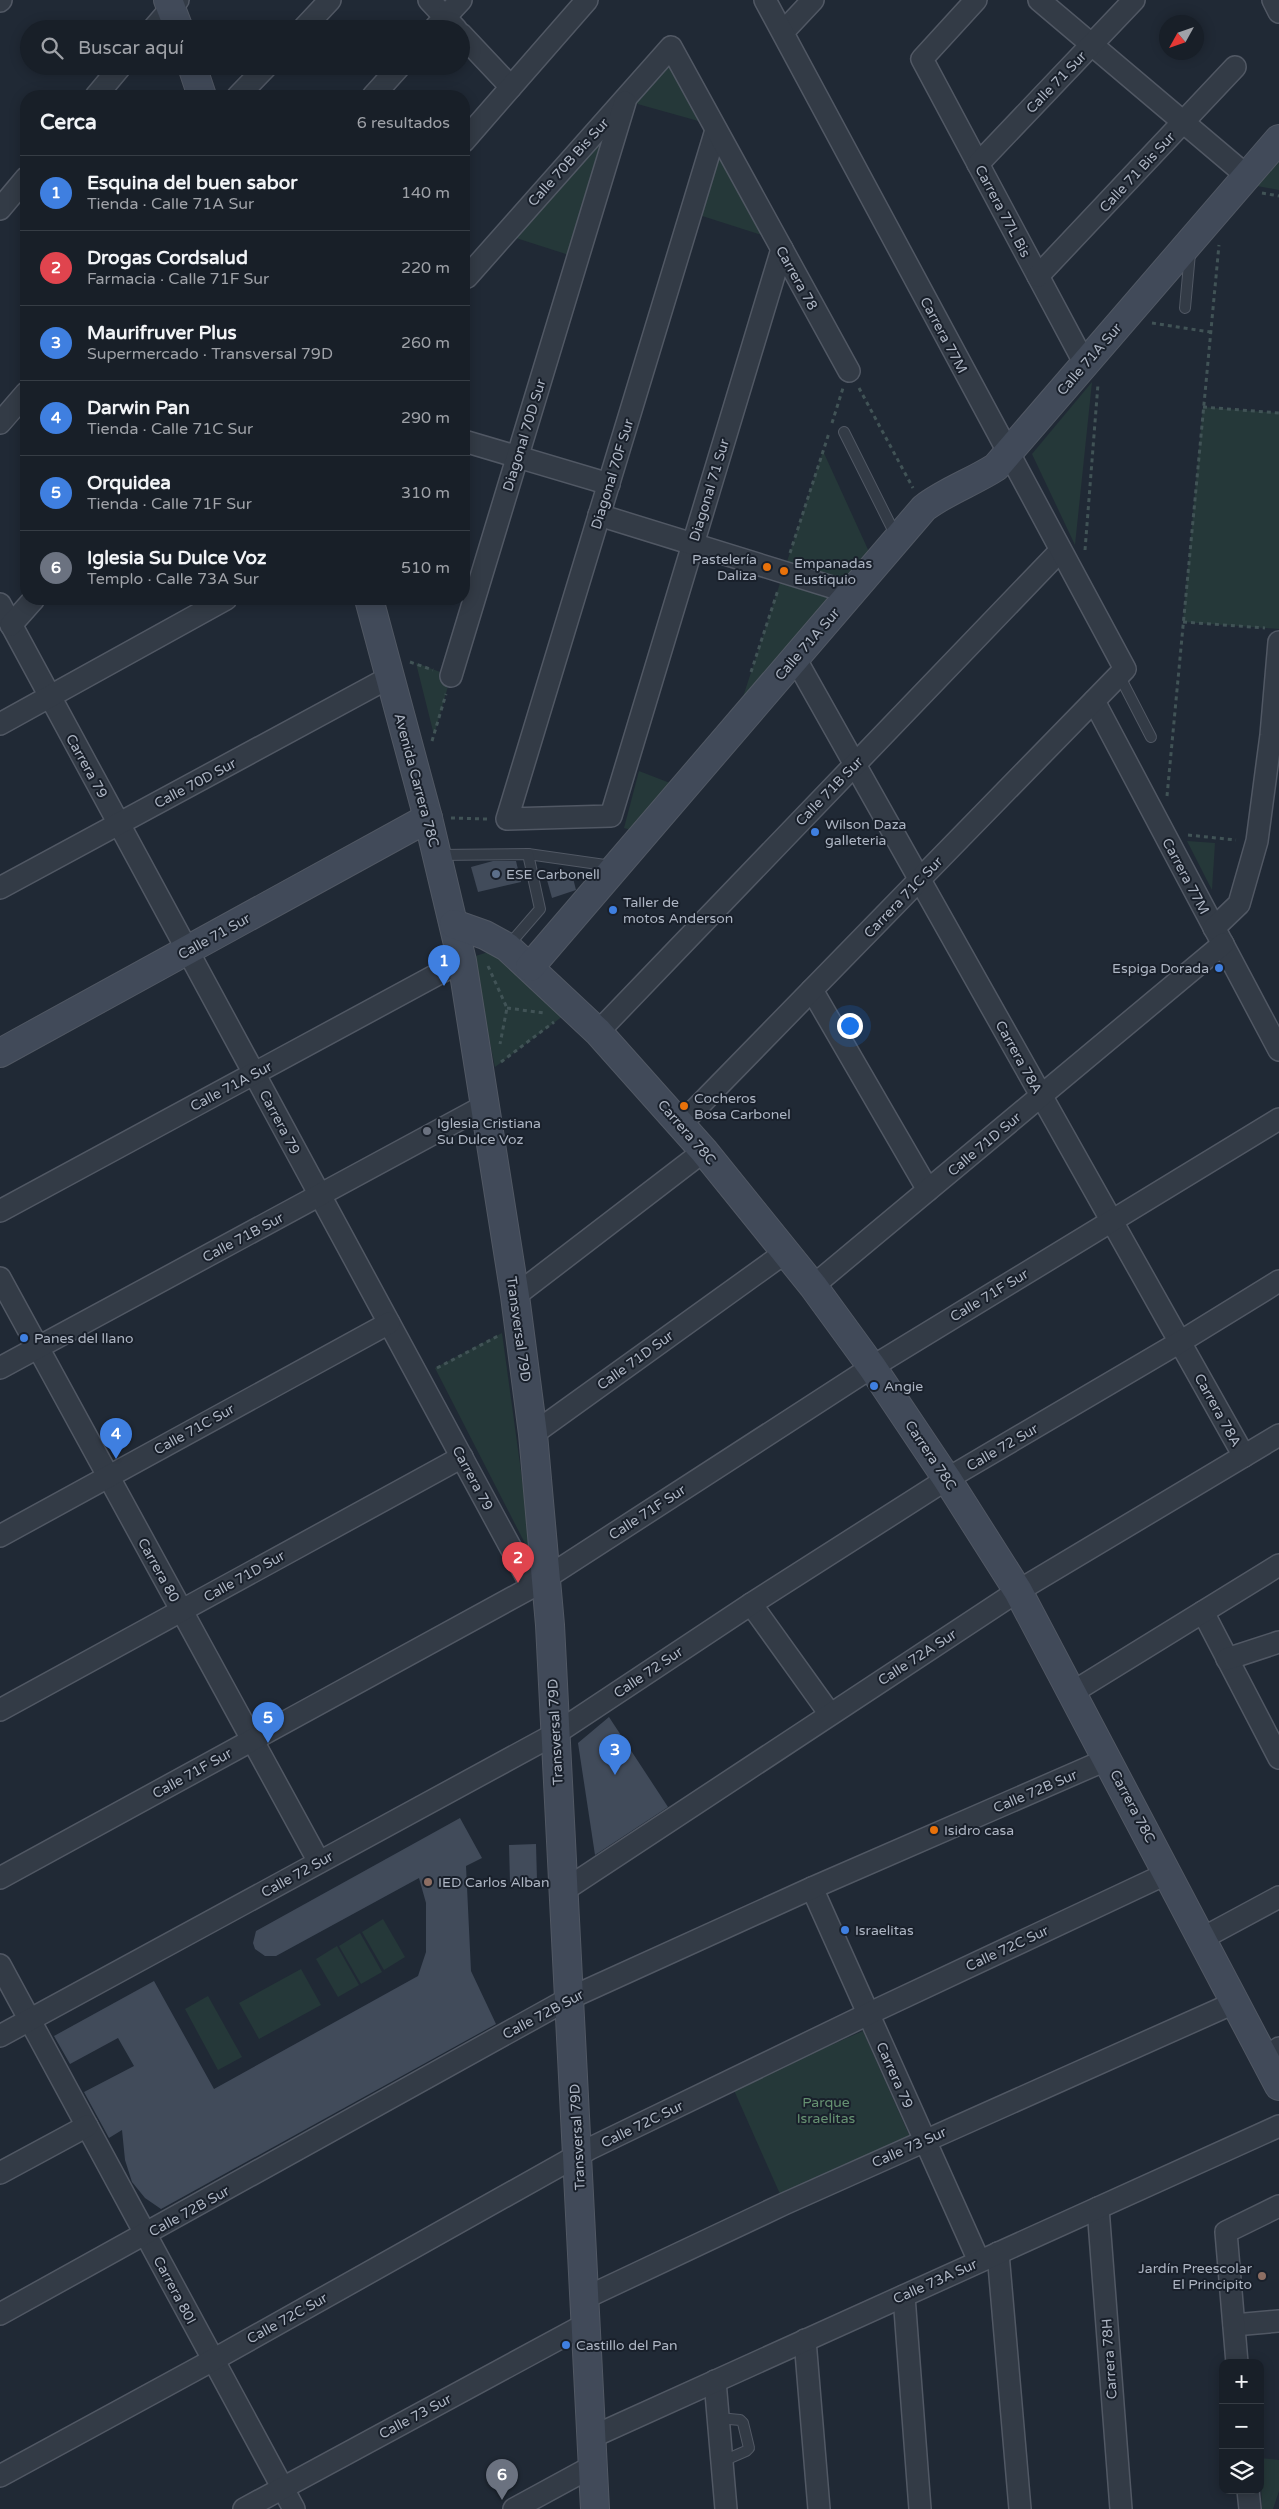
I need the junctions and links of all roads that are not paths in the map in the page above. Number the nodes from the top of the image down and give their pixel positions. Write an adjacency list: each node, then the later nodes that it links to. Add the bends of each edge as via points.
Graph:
1 (330, 0): 14 (street)
2 (429, 0): 15 (street)
3 (461, 0): 16 (street)
4 (587, 0): 26 (street)
5 (765, 0): 17 (street, Carrera 77M)
6 (813, 0): 17 (street)
7 (976, 0): 36 (street, Carrera 77L Bis, via 922,59)
8 (1040, 0): 19 (street)
9 (1134, 0): 19 (street, Calle 71 Sur)
10 (1273, 0): 12 (street)
11 (174, 9): 13 (street)
12 (1279, 12)
13 (162, 20)
14 (311, 20)
15 (442, 20)
16 (448, 20)
17 (784, 32): 51 (street, Carrera 77M)
18 (470, 44): 26 (street)
19 (1092, 44): 32 (street); 36 (street, Calle 71 Sur)
20 (671, 47): 31 (street, Calle 70B Bis Sur); 33 (street, Carrera 78)
21 (1236, 68): 32 (street, Calle 71 Bis Sur)
22 (114, 75): 27 (street)
23 (195, 75): 28 (street)
24 (258, 75): 29 (street)
25 (392, 75): 30 (street)
26 (511, 87): 34 (street)
27 (101, 90)
28 (200, 90)
29 (244, 90)
30 (378, 90)
31 (628, 95): 42 (street, Calle 70B Bis Sur); 52 (street, Diagonal 70D Sur)
32 (1184, 122): 37 (street); 43 (street, Calle 71 Bis Sur)
33 (716, 130): 41 (street, Carrera 78); 53 (street, Diagonal 70F Sur)
34 (470, 134)
35 (1279, 139): 37 (street, Calle 71A Sur)
36 (978, 164): 43 (street, Carrera 77L Bis)
37 (1247, 176): 40 (street, Calle 71A Sur)
38 (20, 185): 39 (street)
39 (0, 209)
40 (1191, 242): 44 (lane); 45 (street, Calle 71A Sur)
41 (782, 249): 46 (street, Carrera 78); 56 (street, Diagonal 71 Sur)
42 (470, 273)
43 (1038, 276): 45 (street, Carrera 77L Bis)
44 (1185, 308)
45 (1093, 355): 51 (street, Calle 71A Sur)
46 (849, 371)
47 (20, 399): 48 (street)
48 (0, 423)
49 (844, 432): 55 (lane, via 892,528)
50 (470, 443): 52 (street)
51 (1008, 454): 55 (street, Calle 71A Sur, via 996,467 973,482 940,496 924,508); 57 (street, Carrera 77M)
52 (518, 457): 53 (street); 68 (street, Diagonal 70D Sur)
53 (609, 484): 54 (street, Diagonal 70F Sur)
54 (599, 516): 56 (street); 74 (street, Diagonal 70F Sur, via 508,819)
55 (900, 537): 58 (street, Calle 71A Sur)
56 (693, 544): 58 (street); 74 (street, Diagonal 71 Sur)
57 (1060, 551): 67 (street, Carrera 77M); 73 (street, Calle 71B Sur)
58 (851, 593): 65 (street, Calle 71A Sur)
59 (0, 604): 63 (street, Carrera 79)
60 (29, 605): 63 (street)
61 (215, 605): 69 (street)
62 (371, 605): 66 (street, Avenida Carrera 78C)
63 (11, 625): 69 (street, Carrera 79)
64 (1274, 635): 83 (street, Calle 71D Sur, via 1271,735 1257,841 1240,904)
65 (795, 658): 73 (street, Carrera 78A); 79 (street, Calle 71A Sur)
66 (398, 669): 75 (street, Avenida Carrera 78C); 76 (street, Calle 70D Sur)
67 (1122, 672): 70 (street, Carrera 71C Sur); 72 (lane)
68 (451, 676)
69 (50, 697): 71 (street); 76 (street, Carrera 79)
70 (1094, 701): 80 (street, Carrera 71C Sur); 83 (street, Carrera 77M)
71 (0, 724)
72 (1151, 737)
73 (856, 763): 80 (street, Carrera 78A); 89 (street, Calle 71B Sur)
74 (611, 816)
75 (428, 818): 78 (street, Avenida Carrera 78C); 85 (street, Calle 71 Sur)
76 (119, 824): 81 (street, Calle 70D Sur); 85 (street, Carrera 79)
77 (528, 854): 78 (lane); 79 (lane); 84 (lane, via 540,909)
78 (436, 855): 82 (street, Avenida Carrera 78C)
79 (616, 866): 87 (street, Calle 71A Sur)
80 (920, 880): 88 (street, Carrera 71C Sur); 93 (street, Carrera 78A)
81 (0, 888)
82 (464, 928): 84 (street, Carrera 78C); 86 (street, Avenida Carrera 78C)
83 (1218, 936): 90 (street, Carrera 77M); 93 (street, Calle 71D Sur)
84 (507, 947): 87 (street, Carrera 78C)
85 (187, 950): 91 (street, Calle 71 Sur); 92 (street, Carrera 79)
86 (462, 961): 92 (street, Calle 71A Sur); 94 (street, Transversal 79D)
87 (530, 966): 89 (street, Carrera 78C, via 568,1012)
88 (812, 990): 96 (street, Carrera 71C Sur); 98 (street)
89 (598, 1032): 96 (street, Carrera 78C)
90 (1279, 1050)
91 (0, 1053)
92 (254, 1074): 99 (street, Carrera 79); 100 (street, Calle 71A Sur)
93 (1041, 1096): 98 (street, Calle 71D Sur); 101 (street, Carrera 78A)
94 (486, 1106): 99 (street, Calle 71B Sur); 106 (street, Transversal 79D)
95 (1279, 1119): 101 (street, Calle 71F Sur)
96 (681, 1124): 97 (street, Carrera 78C)
97 (704, 1151): 102 (street, Carrera 78C); 106 (street)
98 (928, 1190): 105 (street, Calle 71D Sur)
99 (320, 1195): 107 (street, Carrera 79); 109 (street, Calle 71B Sur)
100 (0, 1211)
101 (1111, 1221): 108 (street, Carrera 78A); 110 (street, Calle 71F Sur)
102 (786, 1252): 105 (street, Carrera 78C); 112 (street, Calle 71D Sur)
103 (0, 1278): 109 (street, Carrera 80)
104 (1279, 1281): 108 (street, Calle 72 Sur)
105 (813, 1286): 110 (street, Carrera 78C)
106 (515, 1296): 112 (street, Transversal 79D)
107 (389, 1323): 115 (street, Carrera 79); 116 (street, Calle 71C Sur)
108 (1180, 1342): 114 (street, Carrera 78A); 117 (street, Calle 72 Sur)
109 (38, 1348): 111 (street, Calle 71B Sur); 116 (street, Carrera 80)
110 (872, 1367): 117 (street, Carrera 78C); 120 (street, Calle 71F Sur)
111 (0, 1368)
112 (534, 1434): 120 (street, Transversal 79D)
113 (1279, 1435): 114 (street, Calle 72A Sur)
114 (1244, 1456): 121 (street, Calle 72A Sur)
115 (462, 1457): 120 (street, Carrera 79); 123 (street, Calle 71D Sur)
116 (108, 1476): 118 (street, Calle 71C Sur); 123 (street, Carrera 80)
117 (947, 1479): 121 (street, Carrera 78C); 122 (street, Calle 72 Sur)
118 (0, 1536)
119 (1279, 1565): 124 (street)
120 (539, 1582): 131 (street, Transversal 79D, via 550,1625); 132 (street, Calle 71F Sur)
121 (1018, 1591): 127 (street, Carrera 78C); 129 (street, Calle 72A Sur)
122 (751, 1604): 129 (street); 131 (street, Calle 72 Sur)
123 (181, 1610): 128 (street, Calle 71D Sur); 132 (street, Carrera 80)
124 (1202, 1612): 126 (street); 127 (street)
125 (1279, 1642): 126 (street)
126 (1227, 1659): 130 (street)
127 (1073, 1692): 134 (street, Carrera 78C)
128 (0, 1710)
129 (830, 1714): 139 (street, Calle 72A Sur)
130 (1270, 1722): 133 (street)
131 (555, 1734): 135 (street, Calle 72 Sur); 139 (street, Transversal 79D)
132 (252, 1740): 135 (street, Carrera 80); 137 (street, Calle 71F Sur)
133 (1279, 1758)
134 (1108, 1759): 136 (street, Carrera 78C); 138 (street, Calle 72B Sur)
135 (319, 1862): 146 (street, Calle 72 Sur)
136 (1168, 1873): 141 (street, Carrera 78C); 145 (street, Calle 72C Sur)
137 (0, 1878)
138 (812, 1888): 143 (street, Calle 72B Sur); 145 (street, Carrera 79)
139 (563, 1891): 143 (street, Transversal 79D)
140 (1279, 1898): 141 (street)
141 (1202, 1938): 144 (street, Carrera 78C)
142 (0, 1965): 146 (street, Carrera 80I)
143 (570, 1998): 153 (street, Transversal 79D); 157 (street, Calle 72B Sur)
144 (1236, 2002): 148 (street, Carrera 78C); 152 (street, Calle 73 Sur)
145 (868, 2014): 152 (street, Carrera 79); 153 (street, Calle 72C Sur)
146 (30, 2020): 147 (street, Calle 72 Sur); 150 (street, Carrera 80I)
147 (0, 2036)
148 (1272, 2054): 149 (street, Carrera 78C)
149 (1279, 2086)
150 (87, 2126): 154 (street); 157 (street, Carrera 80I)
151 (1279, 2126): 156 (street, Calle 73A Sur)
152 (925, 2140): 158 (street, Carrera 79); 160 (street, Calle 73 Sur)
153 (579, 2155): 160 (street, Transversal 79D); 166 (street, Calle 72C Sur)
154 (0, 2173)
155 (1279, 2206): 163 (street, via 1226,2232)
156 (1098, 2208): 158 (street, Calle 73A Sur); 181 (street, Carrera 78H)
157 (146, 2235): 161 (street, Calle 72B Sur); 166 (street, Carrera 80I)
158 (989, 2257): 159 (street, Calle 73A Sur); 180 (street, Carrera 79)
159 (904, 2296): 164 (street, Calle 73A Sur); 179 (street)
160 (586, 2311): 168 (street, Transversal 79D); 171 (street, Calle 73 Sur)
161 (0, 2314)
162 (1279, 2321): 163 (street)
163 (1234, 2325): 165 (street)
164 (805, 2340): 167 (street, Calle 73A Sur); 178 (street)
165 (1237, 2359)
166 (213, 2360): 170 (street, Calle 72C Sur); 171 (street, Carrera 80I)
167 (715, 2381): 168 (street, Calle 73A Sur); 177 (street)
168 (592, 2437): 169 (street, Transversal 79D)
169 (593, 2466): 175 (street); 176 (street, Transversal 79D)
170 (0, 2476)
171 (282, 2488): 173 (street, Calle 73 Sur); 174 (street, Carrera 80I)
172 (1248, 2494): 182 (street)
173 (244, 2509)
174 (294, 2509)
175 (514, 2509)
176 (595, 2509)
177 (726, 2509)
178 (819, 2509)
179 (920, 2509)
180 (1020, 2509)
181 (1121, 2509)
182 (1250, 2509)

